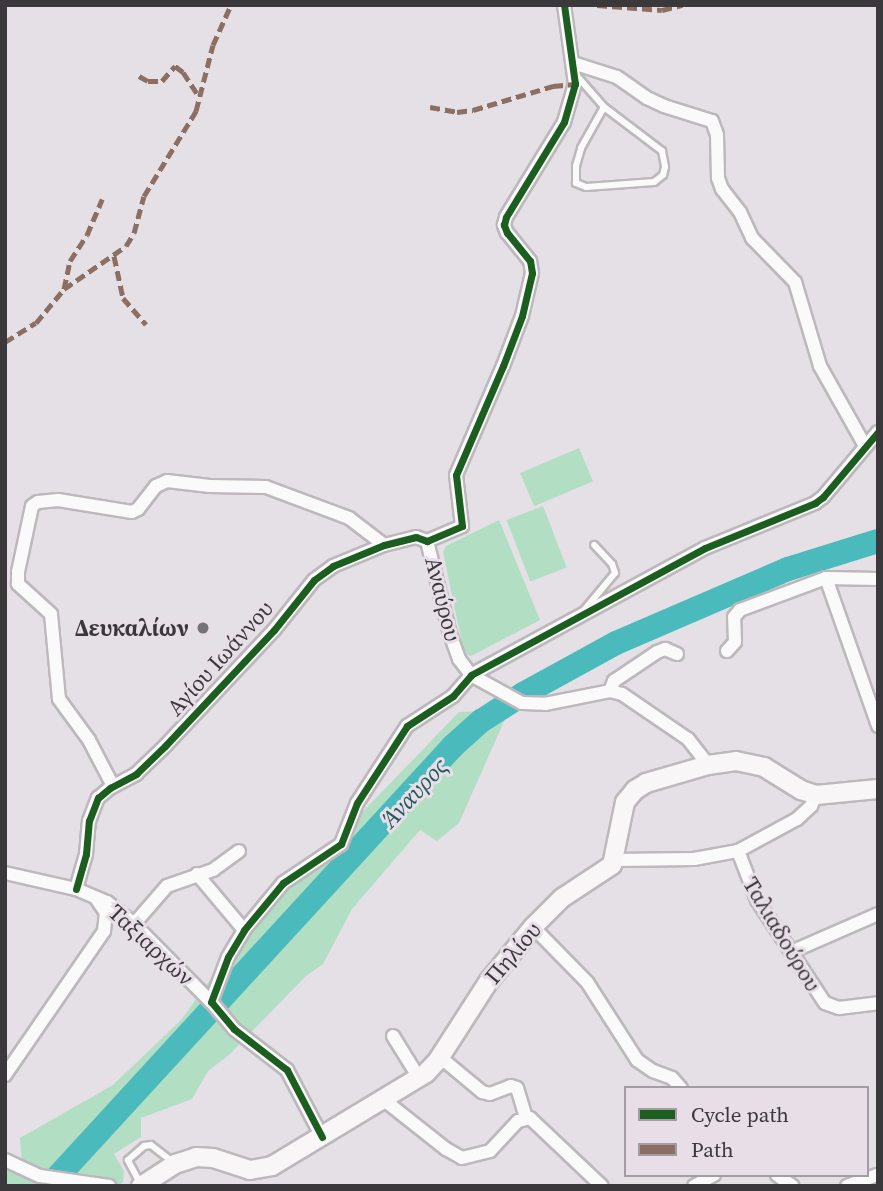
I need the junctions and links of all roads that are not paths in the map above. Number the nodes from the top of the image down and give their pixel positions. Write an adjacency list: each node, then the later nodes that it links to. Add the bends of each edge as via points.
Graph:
1 (564, 5): 2 (street)
2 (574, 69): 3 (lane); 5 (street, via 617,77 664,106 712,121 722,189 752,238 795,282 820,366); 6 (street, Αγίου Ιωάννου, via 573,97 564,122 504,225 530,261 532,273 522,316 456,475 461,526)
3 (604, 107): 3 (lane, via 662,151 663,175 654,182 586,187 576,183 581,148)
4 (878, 432): 5 (street)
5 (865, 446): 11 (street, via 815,503 705,548)
6 (427, 541): 7 (street, Αγίου Ιωάννου, via 416,537); 14 (street, Αναύρου, via 450,634)
7 (384, 545): 18 (street, Αγίου Ιωάννου, via 321,573 165,746 136,774); 18 (street, via 349,517 266,486 167,481 156,486 132,512 58,500 32,506 18,584 51,614 59,699 89,740)
8 (594, 545): 11 (lane, via 615,573)
9 (826, 578): 10 (street); 12 (street, via 740,610 734,617 735,642); 16 (street)
10 (878, 579)
11 (579, 615): 14 (street)
12 (727, 651)
13 (677, 654): 15 (street, via 665,649 657,652 614,681)
14 (471, 675): 15 (street, Αναύρου, via 522,703 545,704); 31 (street, via 453,696 407,726 357,803 341,844 283,883)
15 (610, 691): 17 (street, via 622,694 688,739)
16 (878, 726)
17 (708, 765): 20 (main road, via 736,761 757,765); 23 (main road, via 646,783 629,796)
18 (113, 786): 26 (street, Αγίου Ιωάννου, via 93,808)
19 (878, 789): 20 (main road)
20 (816, 794): 22 (street, via 797,819)
21 (239, 851): 25 (street, via 216,868)
22 (738, 851): 23 (street, via 694,859); 32 (street, Ταλιαδούρου, via 757,900)
23 (614, 860): 30 (main road, Πηλίου, via 604,872 562,898)
24 (5, 873): 26 (street, Ταξιαρχών)
25 (197, 874): 29 (street, via 167,886); 31 (street)
26 (76, 889): 27 (street, Ταξιαρχών)
27 (93, 895): 29 (street, Ταξιαρχών); 37 (street, via 106,913 104,931)
28 (878, 914): 32 (street)
29 (134, 924): 33 (street, Ταξιαρχών)
30 (533, 927): 36 (main road, Πηλίου, via 484,987); 39 (street, via 587,982 637,1060)
31 (244, 930): 33 (street, via 228,957)
32 (791, 952): 34 (street, Ταλιαδούρου, via 831,1007)
33 (212, 1003): 42 (street, Ταξιαρχών, via 233,1028 287,1070)
34 (878, 1003)
35 (393, 1036): 38 (street)
36 (440, 1057): 38 (main road, Πηλίου); 41 (street, via 484,1093 517,1088)
37 (5, 1075)
38 (419, 1078): 40 (main road, Πηλίου)
39 (679, 1086)
40 (384, 1100): 41 (street, via 462,1157 490,1150); 42 (main road, Πηλίου)
41 (526, 1117): 50 (street)
42 (322, 1137): 44 (main road, Πηλίου, via 260,1170 207,1157)
43 (9, 1162): 48 (street, via 40,1176)
44 (175, 1164): 49 (main road, Πηλίου); 49 (lane, via 151,1145 144,1146 128,1160)
45 (878, 1175): 47 (street)
46 (710, 1177): 51 (street)
47 (851, 1185)
48 (109, 1186)
49 (141, 1186)
50 (603, 1186)
51 (694, 1186)

